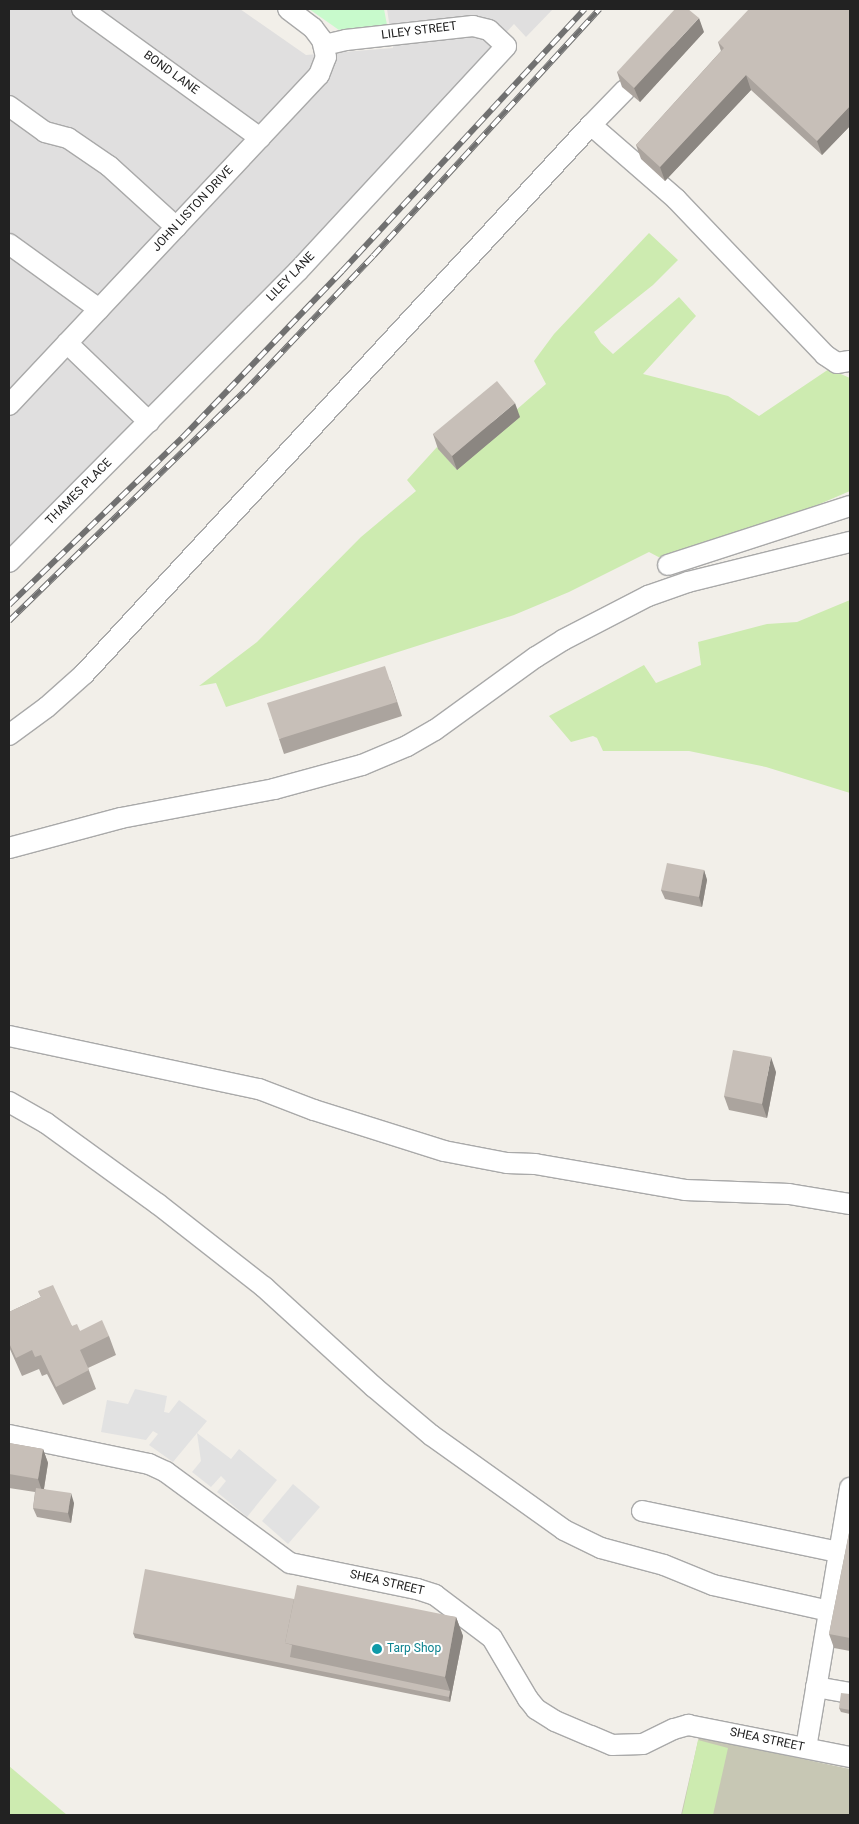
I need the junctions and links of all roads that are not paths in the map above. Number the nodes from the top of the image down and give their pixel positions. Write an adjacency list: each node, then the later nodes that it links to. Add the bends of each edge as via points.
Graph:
1 (82, 9): 8 (street, BOND LANE)
2 (288, 9): 3 (street, via 313,28)
3 (324, 45): 4 (street, LILEY STREET, via 474,26 489,30); 8 (street, JOHN LISTON DRIVE, via 325,62 319,75)
4 (506, 46): 15 (street, LILEY LANE, via 298,272)
5 (625, 90): 7 (street)
6 (9, 106): 9 (street, via 48,133 68,138 110,166)
7 (591, 125): 13 (street, via 676,199 824,355 837,363); 20 (street, via 84,674)
8 (260, 138): 9 (street, JOHN LISTON DRIVE)
9 (176, 227): 11 (street, JOHN LISTON DRIVE)
10 (9, 244): 11 (street)
11 (100, 308): 12 (street, JOHN LISTON DRIVE)
12 (67, 343): 14 (street, JOHN LISTON DRIVE); 15 (street)
13 (850, 361)
14 (10, 401)
15 (149, 422): 18 (street, THAMES PLACE)
16 (850, 506): 19 (street)
17 (850, 542): 21 (street, via 688,582 648,596 543,652 435,730 369,762 274,789 121,818)
18 (9, 562)
19 (668, 565)
20 (9, 735)
21 (9, 848)
22 (9, 1036): 24 (street, via 260,1089 314,1110 444,1151 489,1160 535,1164 685,1190 788,1194)
23 (9, 1102): 29 (street, via 62,1134 158,1204 264,1287 431,1435 564,1530 601,1548 664,1565 713,1585)
24 (850, 1204)
25 (9, 1435): 32 (street, SHEA STREET, via 149,1464 166,1472 290,1562 417,1589 435,1596 492,1638 536,1709 554,1721 591,1736 612,1744 643,1744 688,1725)
26 (850, 1488): 28 (street)
27 (642, 1511): 28 (street)
28 (839, 1552): 29 (street)
29 (829, 1610): 30 (street)
30 (816, 1687): 31 (street); 32 (street)
31 (850, 1692)
32 (806, 1748): 33 (street, SHEA STREET)
33 (850, 1757)

